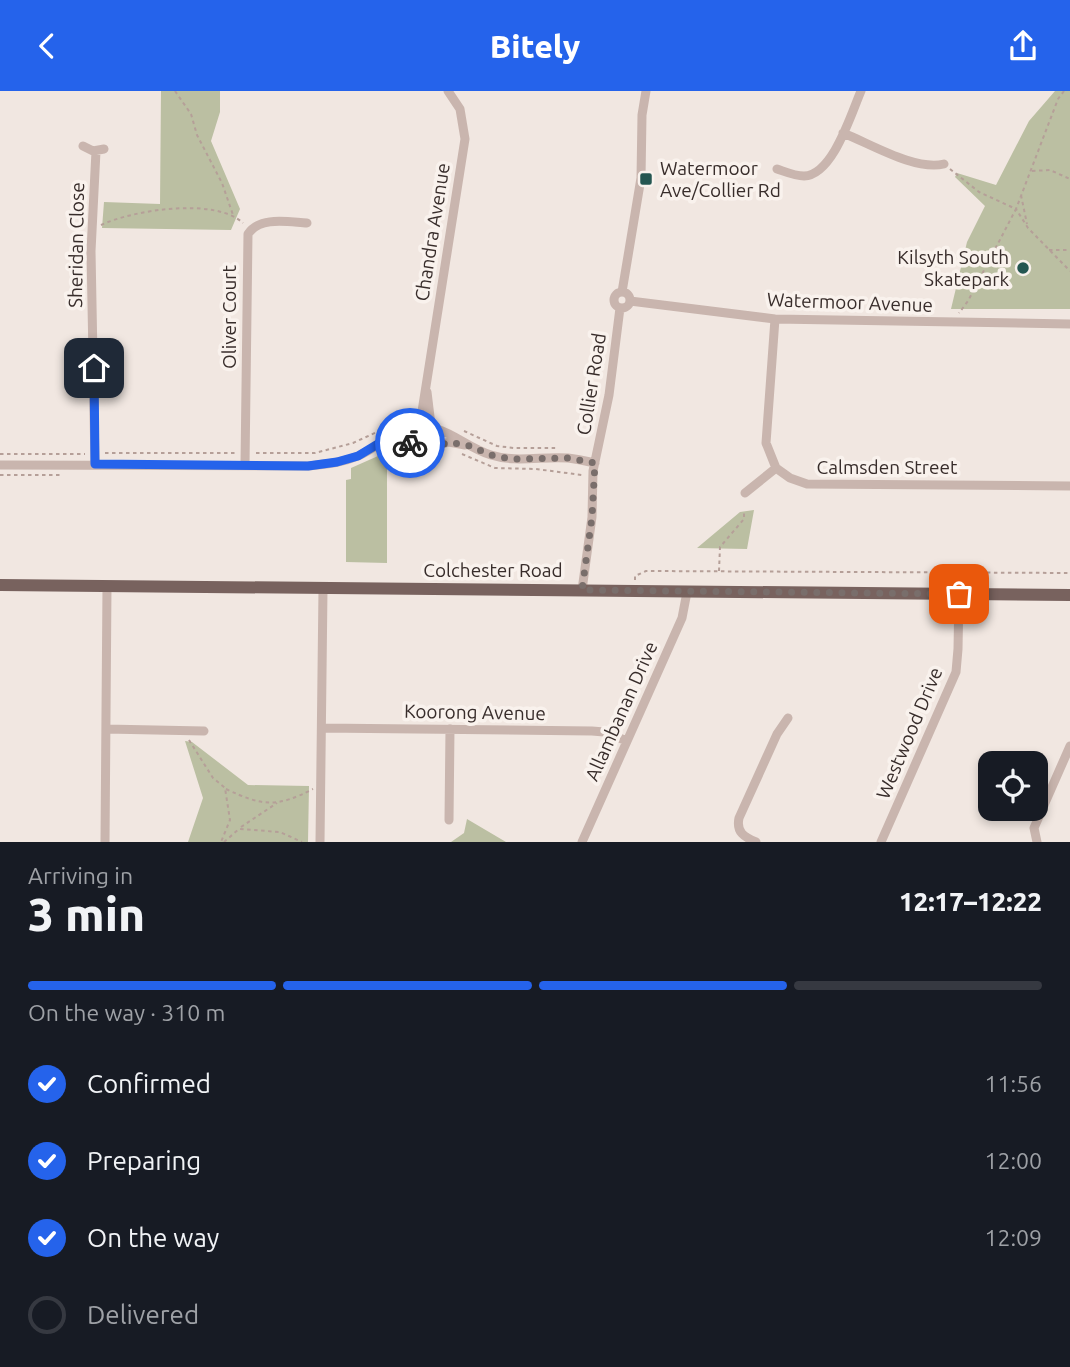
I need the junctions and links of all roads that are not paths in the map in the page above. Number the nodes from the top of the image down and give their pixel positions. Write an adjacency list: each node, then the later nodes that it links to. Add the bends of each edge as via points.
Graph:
1 (448, 91): 14 (street, Chandra Avenue, via 463,118 465,139)
2 (646, 91): 9 (street, via 641,178)
3 (861, 91): 4 (street)
4 (843, 133): 6 (street, via 919,164); 7 (street, via 819,171 804,176)
5 (82, 146): 23 (street, Sheridan Close, via 100,150 91,251)
6 (944, 163)
7 (777, 169)
8 (307, 223): 24 (street, Oliver Court, via 261,223 248,234)
9 (622, 292): 10 (street); 11 (street, via 614,299)
10 (630, 301): 11 (street); 12 (street, Watermoor Avenue)
11 (620, 308): 21 (street, Collier Road, via 610,395)
12 (775, 319): 13 (street, Watermoor Avenue); 25 (street, via 766,443)
13 (1070, 324)
14 (426, 383): 15 (street, Chandra Avenue); 16 (street, Chandra Avenue)
15 (416, 427): 16 (street); 17 (street); 18 (street)
16 (434, 427): 19 (street); 20 (street)
17 (386, 439): 18 (street); 24 (street, via 337,462)
18 (411, 443): 19 (street, via 423,451)
19 (435, 446): 20 (street, via 449,442)
20 (470, 446): 21 (street, via 511,459 567,458)
21 (595, 463): 31 (street, Collier Road)
22 (0, 464): 23 (street)
23 (95, 464): 24 (street)
24 (245, 465)
25 (776, 468): 26 (street, Calmsden Street, via 807,484); 27 (street)
26 (1070, 486)
27 (745, 493)
28 (0, 585): 29 (main road, Colchester Road)
29 (107, 586): 30 (main road, Colchester Road); 37 (street)
30 (323, 589): 31 (main road, Colchester Road); 36 (street)
31 (582, 590): 32 (main road, Colchester Road)
32 (687, 592): 33 (main road, Colchester Road); 40 (street, Allambanan Drive, via 682,618)
33 (959, 594): 34 (main road, Colchester Road); 48 (street, Westwood Drive, via 956,672)
34 (1070, 595)
35 (788, 718): 47 (street, via 738,818 741,834)
36 (322, 728): 38 (street, Koorong Avenue); 45 (street)
37 (106, 729): 39 (street); 44 (street)
38 (450, 729): 40 (street, Koorong Avenue, via 592,731); 42 (street)
39 (204, 731)
40 (627, 741): 46 (street, Allambanan Drive)
41 (1070, 746): 43 (street, via 1034,828)
42 (449, 820)
43 (1034, 841)
44 (105, 842)
45 (320, 842)
46 (582, 842)
47 (756, 842)
48 (881, 842)

